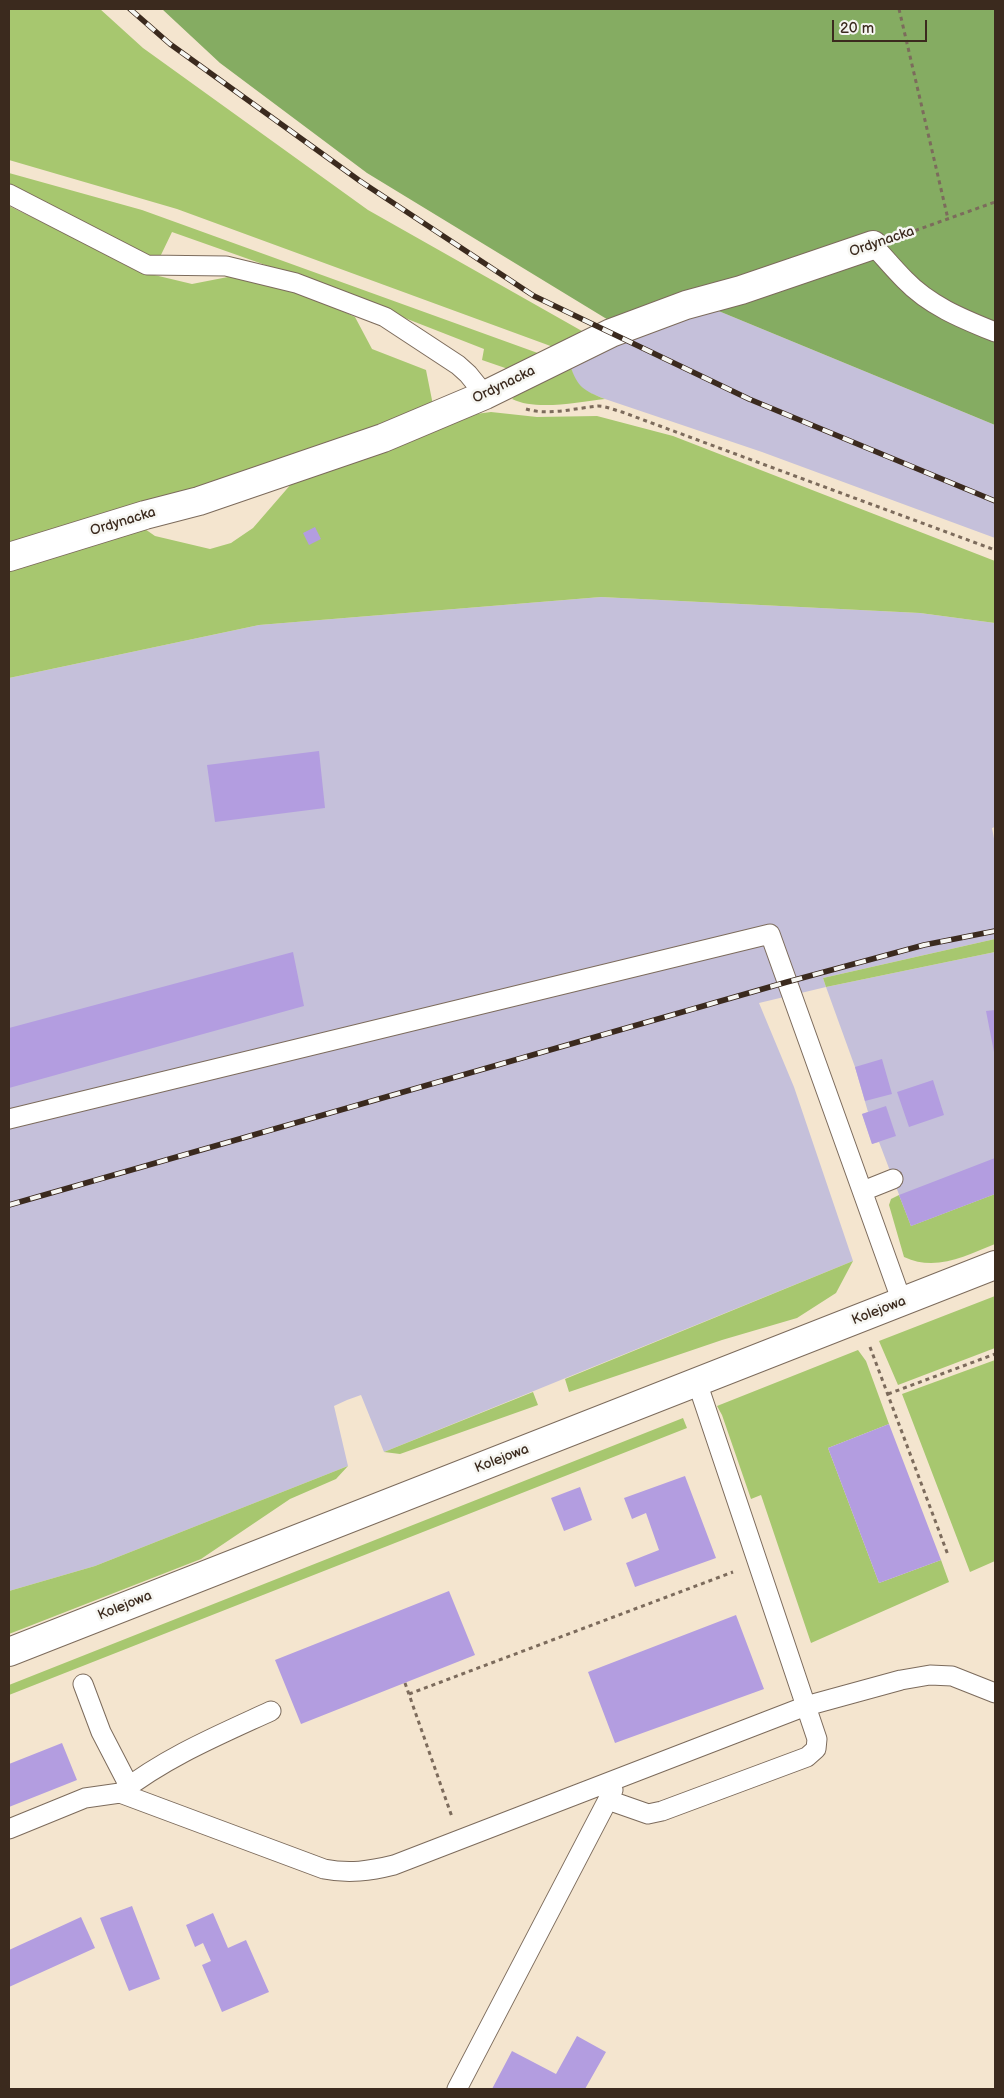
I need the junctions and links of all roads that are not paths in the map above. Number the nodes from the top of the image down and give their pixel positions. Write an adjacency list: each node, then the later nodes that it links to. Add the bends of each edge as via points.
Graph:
1 (9, 194): 4 (lane, via 148,265 226,266 296,283 385,317 458,365)
2 (874, 245): 3 (lane, via 906,281 929,300 959,318); 4 (street, Ordynacka, via 741,290 686,304 627,327)
3 (995, 332)
4 (485, 395): 5 (street, Ordynacka, via 383,438 292,470)
5 (9, 557)
6 (9, 1119): 8 (lane, via 770,934)
7 (893, 1179): 8 (lane)
8 (863, 1191): 10 (lane)
9 (995, 1265): 10 (street, Kolejowa)
10 (902, 1302): 11 (street, Kolejowa)
11 (697, 1382): 12 (street, Kolejowa); 15 (lane)
12 (9, 1652)
13 (83, 1684): 18 (lane)
14 (995, 1693): 15 (lane, via 952,1676 930,1675)
15 (806, 1706): 17 (lane); 19 (lane, via 817,1739 816,1749 807,1757 662,1811 648,1814)
16 (271, 1711): 18 (lane, via 174,1756)
17 (620, 1778): 18 (lane, via 369,1872 324,1869); 19 (lane)
18 (125, 1789): 20 (lane, via 85,1798)
19 (608, 1800): 21 (lane)
20 (9, 1829)
21 (457, 2089)

